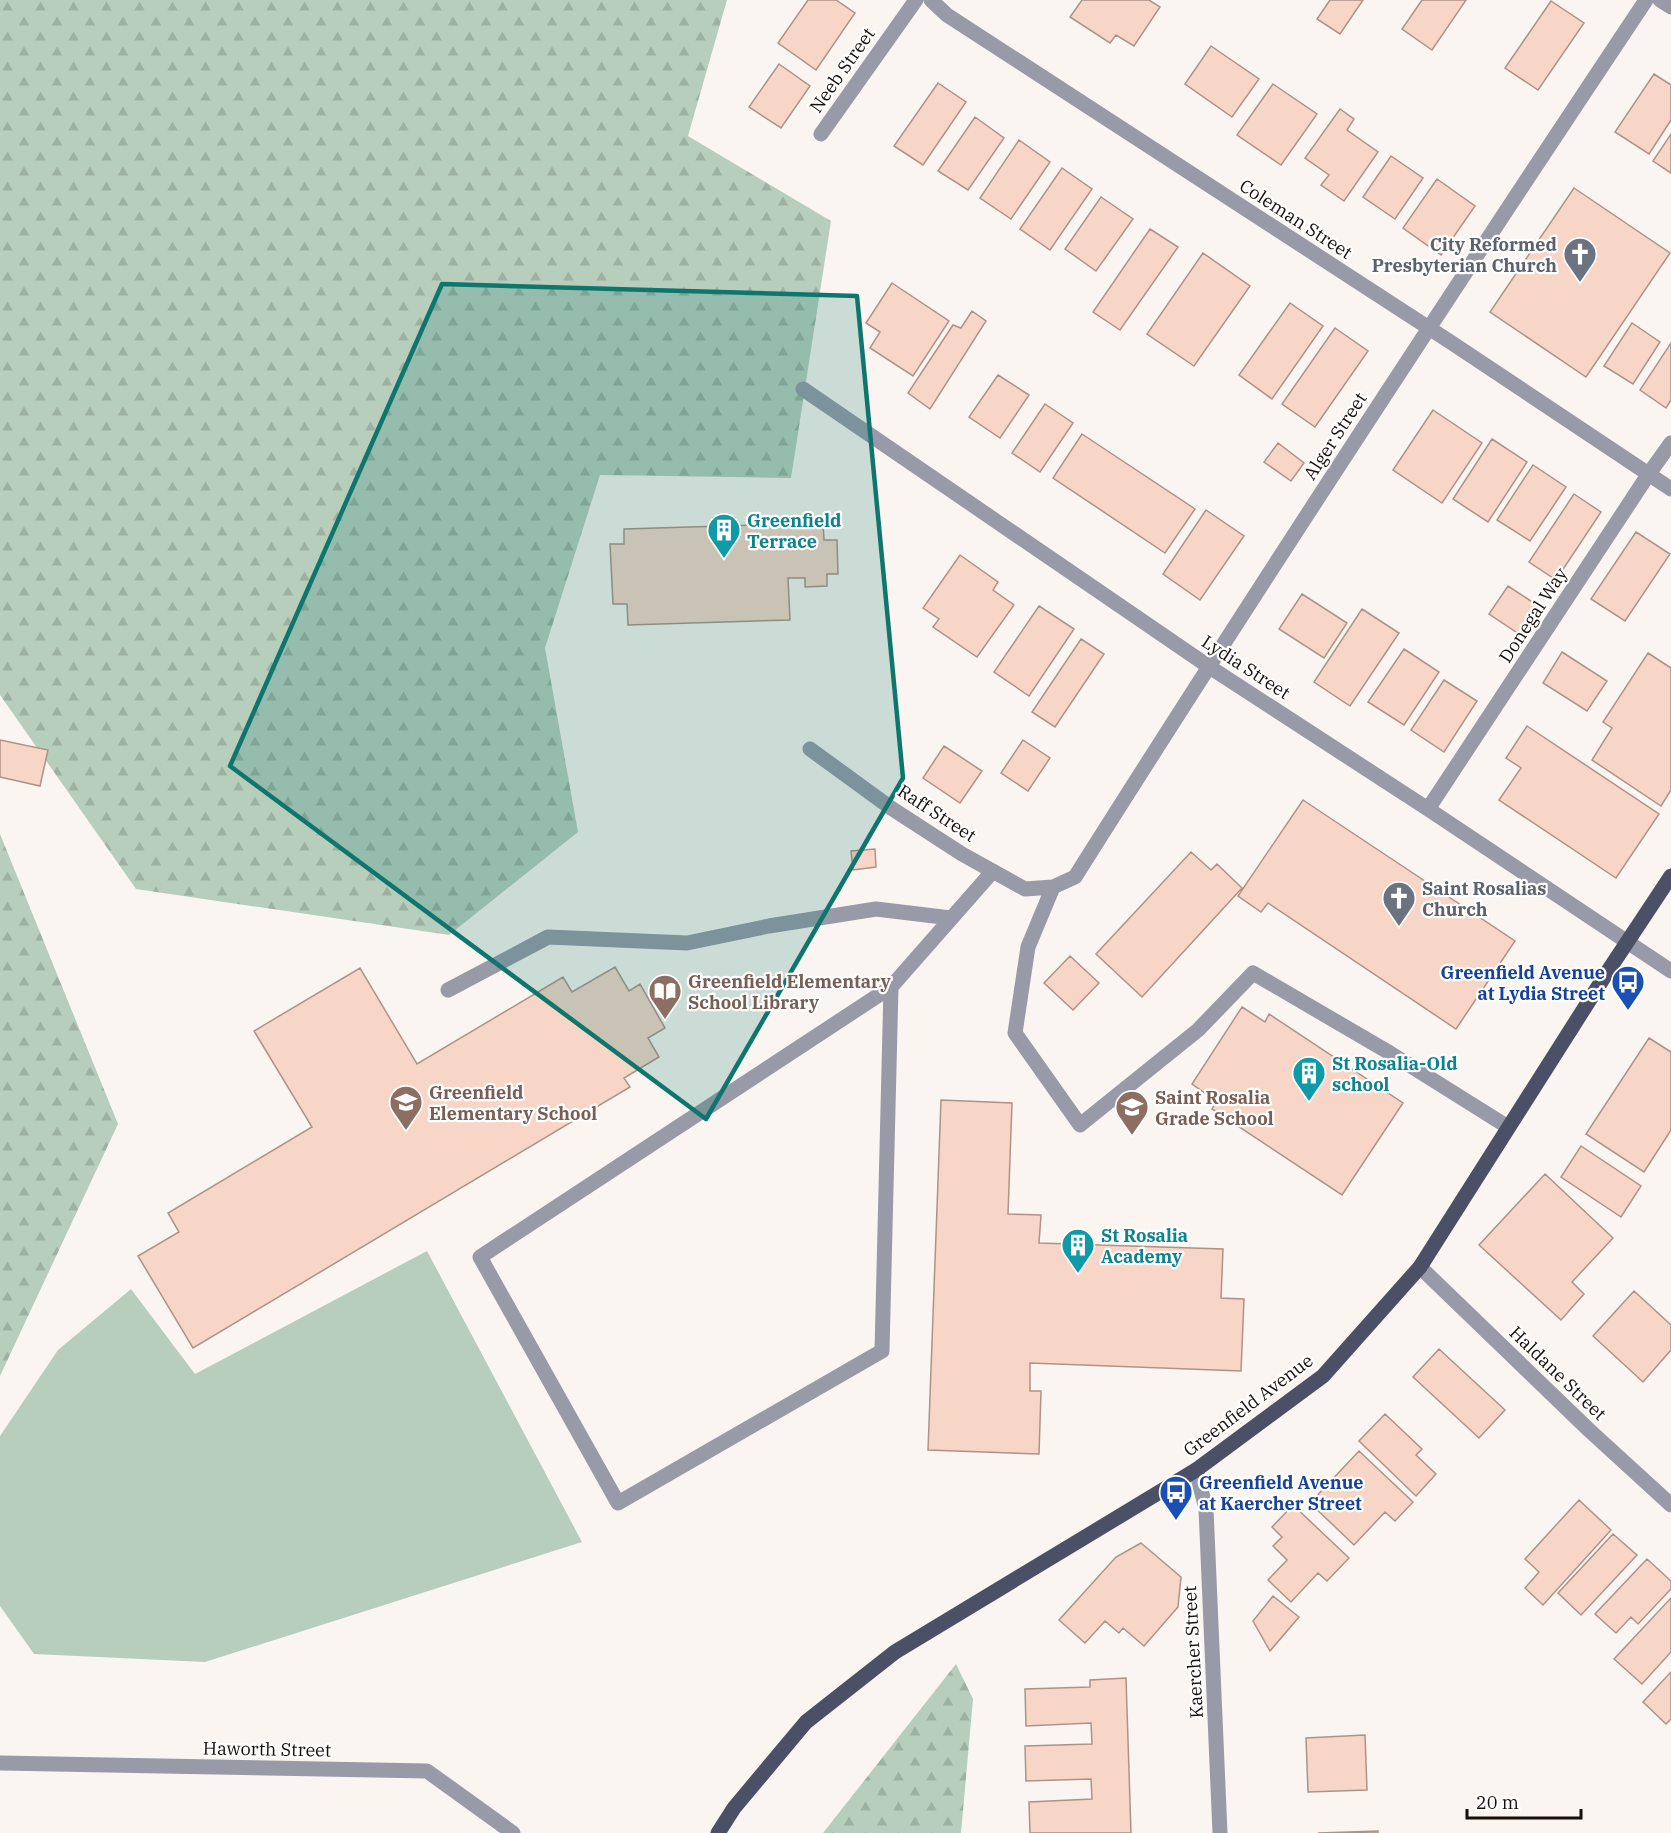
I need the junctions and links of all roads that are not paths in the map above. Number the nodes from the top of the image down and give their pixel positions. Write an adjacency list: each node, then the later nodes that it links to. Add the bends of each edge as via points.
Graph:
1 (916, 0): 6 (street, Neeb Street)
2 (931, 0): 7 (street, Coleman Street, via 947,15)
3 (1647, 0): 7 (street, Alger Street)
4 (1660, 0): 5 (street)
5 (1671, 7)
6 (821, 134)
7 (1428, 328): 10 (street, Coleman Street); 12 (street, Alger Street)
8 (803, 389): 12 (street, Lydia Street)
9 (1671, 443): 10 (street, Donegal Way)
10 (1648, 474): 11 (street, Coleman Street); 14 (street, Donegal Way)
11 (1671, 489)
12 (1208, 666): 14 (street, Lydia Street); 17 (street, Alger Street, via 1075,877)
13 (810, 748): 15 (street, Raff Street, via 891,808)
14 (1428, 809): 19 (street, Lydia Street)
15 (993, 871): 17 (street, Raff Street, via 1025,889); 18 (street)
16 (1671, 876): 19 (main road, Greenfield Avenue)
17 (1053, 887): 23 (street, via 1028,947 1015,1033 1080,1125 1198,1030 1253,973)
18 (951, 918): 21 (street); 22 (street, via 876,909 687,943 548,938)
19 (1628, 942): 20 (street, Lydia Street); 23 (main road, Greenfield Avenue)
20 (1671, 971)
21 (891, 987): 21 (street, via 480,1257 618,1503 882,1351)
22 (448, 990)
23 (1509, 1127): 24 (main road, Greenfield Avenue)
24 (1420, 1267): 25 (main road, Greenfield Avenue, via 1323,1376); 26 (street, Haldane Street)
25 (1196, 1470): 29 (main road, Greenfield Avenue, via 895,1652 806,1722); 30 (street, Kaercher Street, via 1206,1509)
26 (1671, 1505)
27 (0, 1763): 28 (street, Haworth Street, via 427,1772)
28 (513, 1833)
29 (718, 1833)
30 (1220, 1833)

